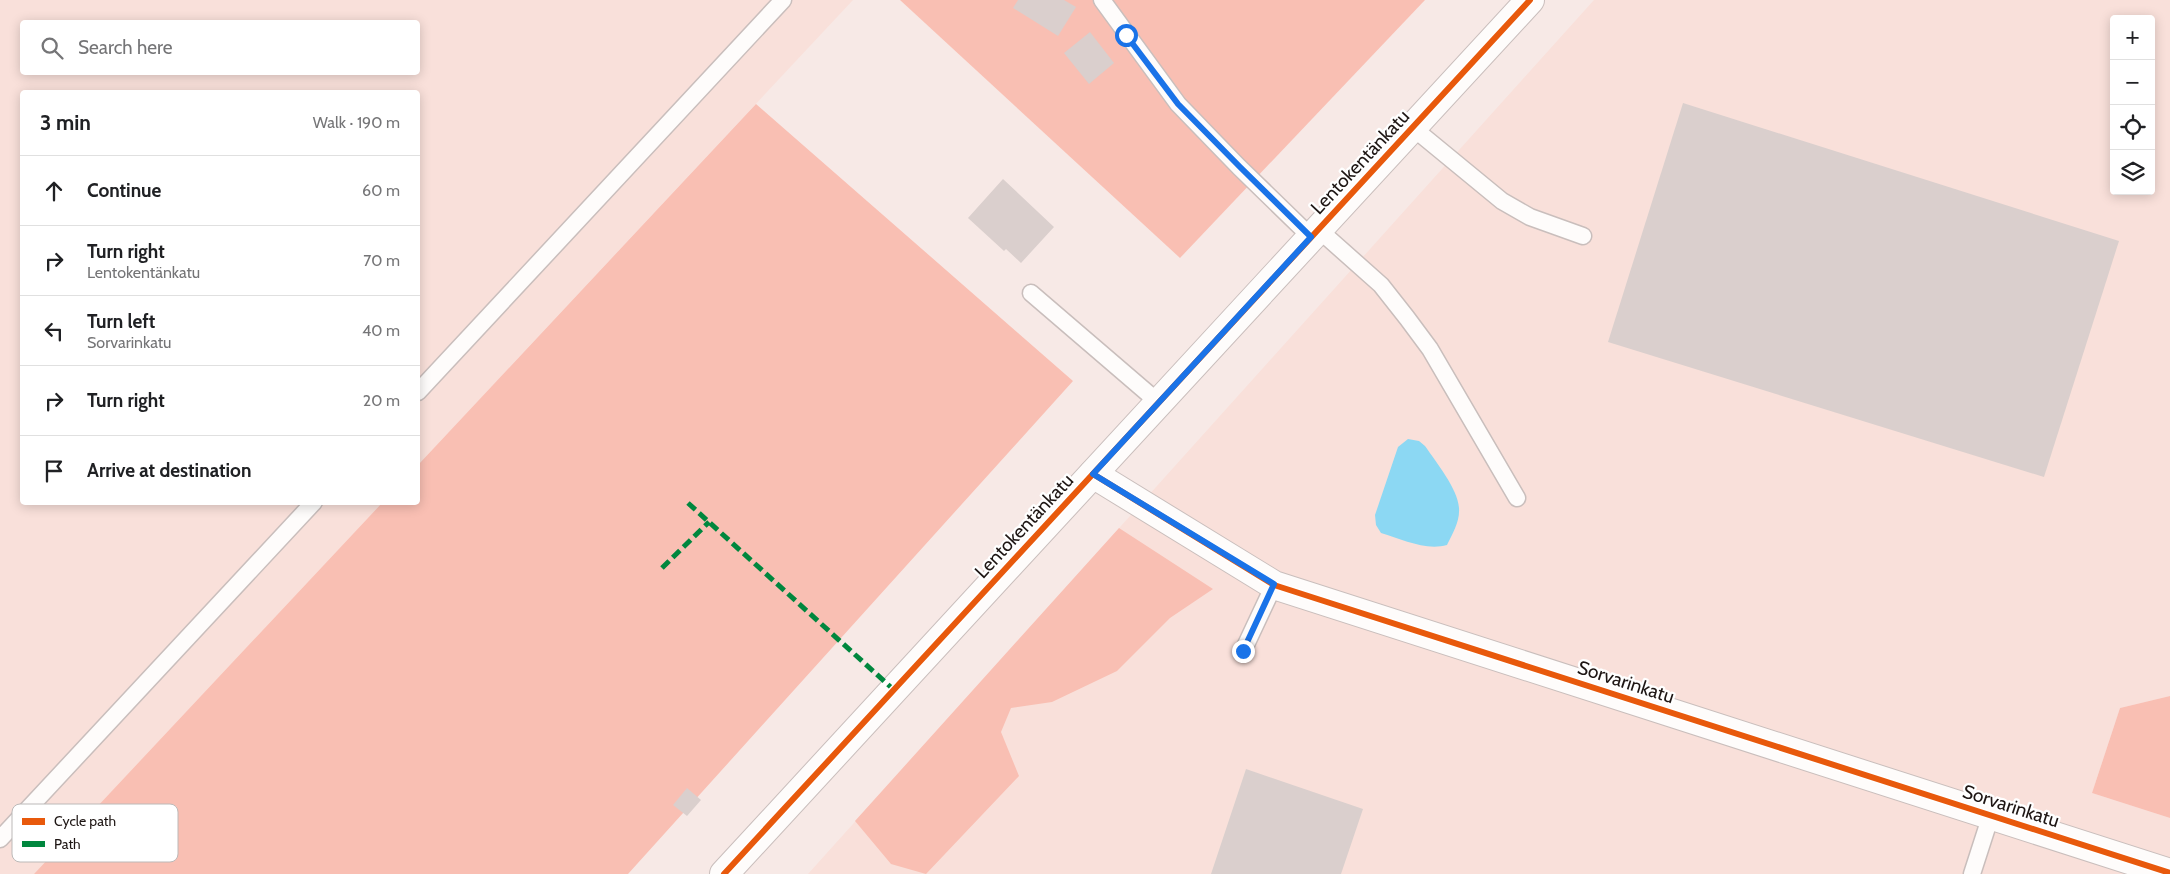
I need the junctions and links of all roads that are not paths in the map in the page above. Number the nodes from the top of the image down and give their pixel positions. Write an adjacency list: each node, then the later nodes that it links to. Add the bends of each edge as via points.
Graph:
1 (784, 0): 8 (lane)
2 (1102, 0): 5 (lane, via 1178,104 1240,167)
3 (1530, 0): 4 (street, Lentokentänkatu)
4 (1412, 127): 5 (street, Lentokentänkatu); 6 (lane, via 1502,201 1530,217)
5 (1314, 233): 9 (street, Lentokentänkatu); 11 (lane, via 1381,285 1407,318 1430,349)
6 (1583, 236)
7 (1031, 293): 9 (lane)
8 (420, 390)
9 (1158, 402): 10 (street, Lentokentänkatu)
10 (1093, 474): 13 (street, Sorvarinkatu); 20 (street, Lentokentänkatu)
11 (1516, 498)
12 (311, 505): 15 (lane)
13 (1274, 584): 14 (lane); 16 (street, Sorvarinkatu)
14 (1243, 651)
15 (33, 804)
16 (1991, 815): 19 (street, Sorvarinkatu); 21 (lane)
17 (12, 826): 18 (lane)
18 (0, 839)
19 (2170, 873)
20 (724, 874)
21 (1972, 874)

